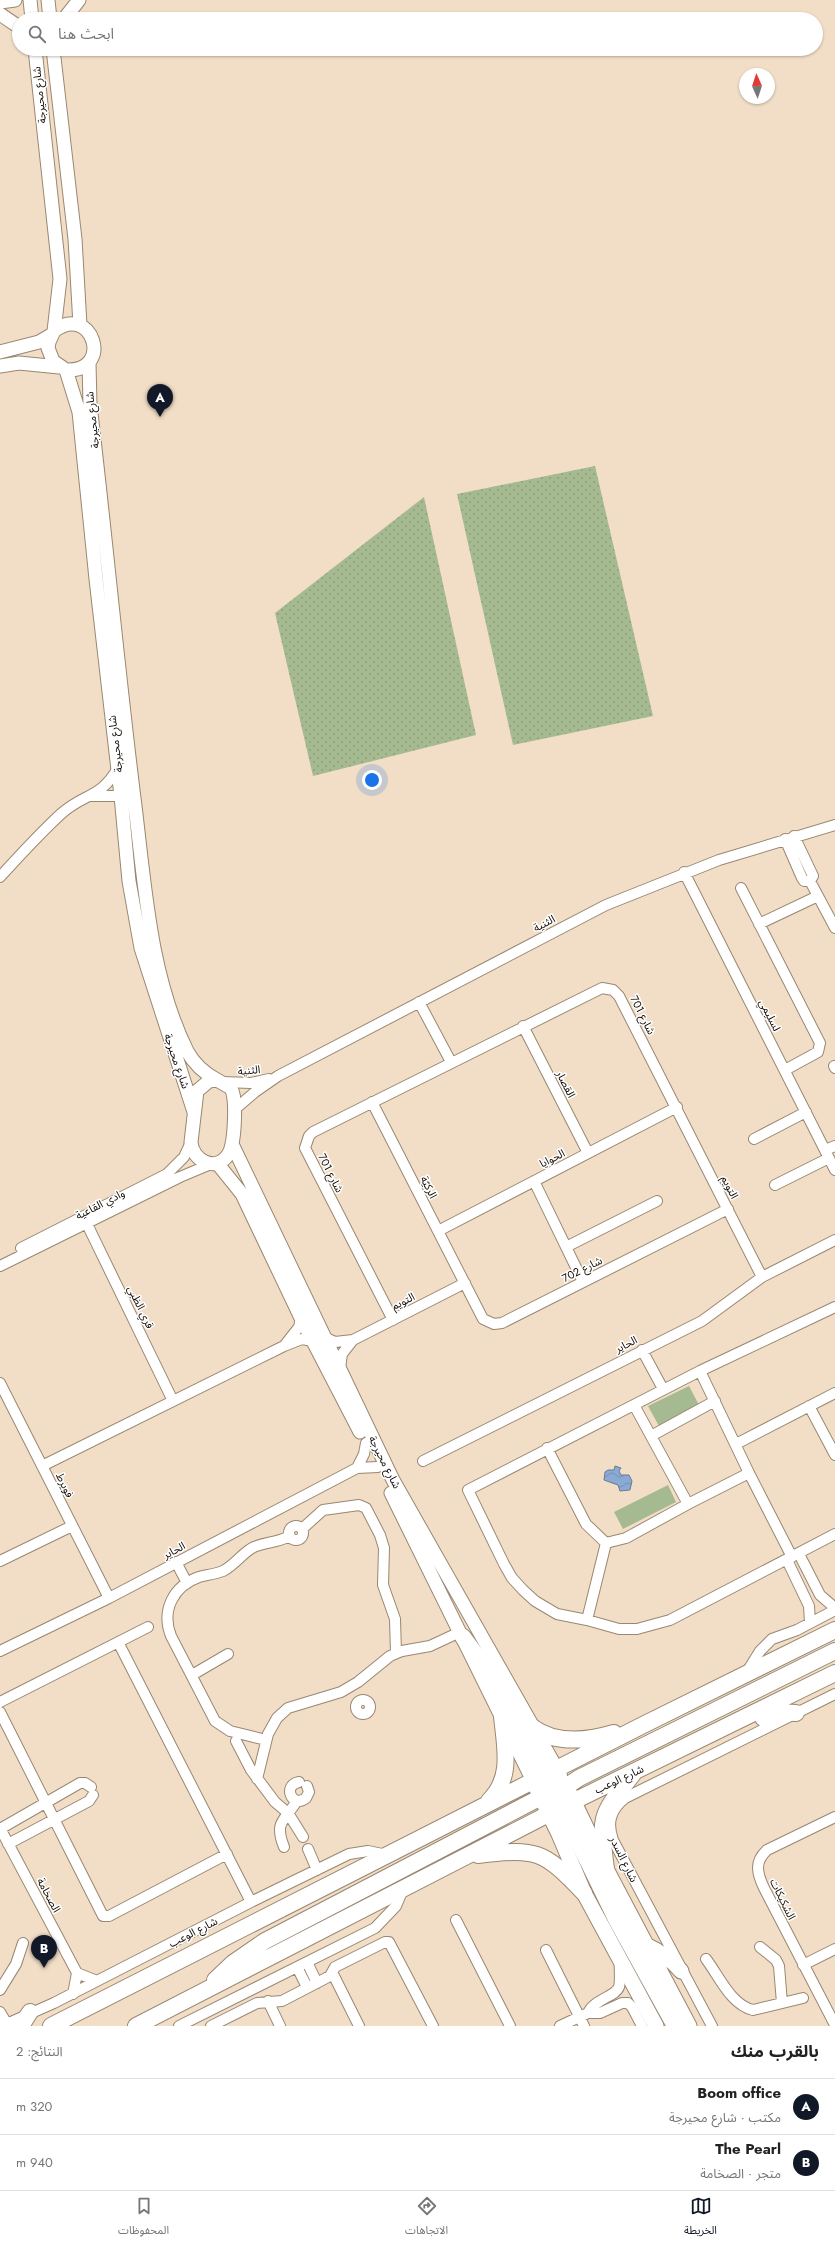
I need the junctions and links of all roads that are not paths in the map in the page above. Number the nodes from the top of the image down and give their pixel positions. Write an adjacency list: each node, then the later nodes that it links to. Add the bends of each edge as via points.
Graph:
1 (15, 0): 5 (street)
2 (30, 0): 6 (street)
3 (48, 0): 7 (street)
4 (79, 0): 8 (street)
5 (0, 2)
6 (31, 12)
7 (49, 12)
8 (70, 12)
9 (0, 14): 10 (street)
10 (12, 22)
11 (34, 56): 16 (street, شارع محيرجة, via 60,279)
12 (54, 56): 14 (street, شارع محيرجة)
13 (56, 56): 14 (street)
14 (55, 69): 15 (street, شارع محيرجة, via 75,239)
15 (80, 325): 16 (street, via 66,324); 18 (street, via 91,334 94,341 93,356)
16 (53, 333): 17 (street, via 39,342); 20 (street, via 48,348 50,355)
17 (0, 352)
18 (89, 363): 20 (street, via 82,368); 22 (street, شارع محيرجة, via 90,405)
19 (0, 366): 20 (street, via 19,363)
20 (63, 368): 21 (street, شارع محيرجة, via 79,412)
21 (118, 768): 22 (street, شارع محيرجة); 23 (street, via 102,790)
22 (127, 795): 23 (street); 37 (street, شارع محيرجة, via 152,938 164,987 187,1050 199,1068); 41 (street, شارع محيرجة, via 129,881 141,948)
23 (90, 796): 27 (street, via 63,812)
24 (835, 825): 25 (street, الثنية)
25 (790, 838): 26 (street, الثنية); 29 (street, via 802,878 804,881 810,881)
26 (684, 872): 32 (street, الثنية, via 606,905); 35 (street, لسليمي)
27 (0, 877)
28 (741, 888): 30 (street)
29 (818, 896): 30 (street); 31 (street)
30 (759, 924): 35 (street, via 820,1043 818,1052)
31 (835, 928)
32 (419, 1002): 34 (street); 36 (street, الثنية)
33 (523, 1026): 34 (street, شارع 701); 39 (street, شارع 701, via 598,988 613,990 619,996); 47 (street, القصار)
34 (451, 1062): 38 (street, شارع 701)
35 (784, 1070): 42 (street, لسليمي)
36 (278, 1076): 37 (street, الثنية, via 251,1083); 40 (street, الثنية)
37 (220, 1081): 40 (street, شارع محيرجة, via 234,1093); 41 (street, via 209,1081 197,1091)
38 (372, 1102): 56 (street, الركيّة); 66 (street, شارع 701, via 313,1132 305,1148)
39 (677, 1107): 47 (street, الحوايا); 54 (street, التويم)
40 (234, 1110): 45 (street, شارع محيرجة)
41 (194, 1112): 44 (street)
42 (806, 1112): 43 (street); 48 (street, لسليمي)
43 (754, 1139)
44 (191, 1142): 49 (street, شارع محيرجة, via 191,1148 199,1160); 59 (street, وادي القاعية, via 184,1156 167,1174)
45 (232, 1144): 49 (street, via 227,1156); 67 (street, شارع محيرجة)
46 (835, 1146): 48 (street)
47 (588, 1153): 51 (street, الحوايا)
48 (827, 1154): 50 (street, لسليمي); 52 (street)
49 (214, 1163): 55 (street, وادي القاعية, via 180,1177); 65 (street, شارع محيرجة, via 242,1194)
50 (835, 1170)
51 (534, 1181): 56 (street, الحوايا); 58 (street)
52 (775, 1185)
53 (657, 1201): 58 (street)
54 (728, 1209): 61 (street, التويم); 62 (street, شارع 702)
55 (87, 1224): 60 (street, وادي القاعية); 76 (street, قري الظبي)
56 (438, 1231): 63 (street, الركيّة)
57 (835, 1240): 61 (street, الحاير)
58 (566, 1247): 62 (street)
59 (0, 1259)
60 (0, 1266)
61 (762, 1277): 70 (street, الحاير, via 702,1321)
62 (583, 1282): 63 (street, شارع 702, via 502,1323 494,1324 484,1318)
63 (465, 1283): 66 (street, التويم)
64 (835, 1307): 72 (street)
65 (301, 1318): 67 (street, شارع محيرجة); 69 (street, via 299,1327)
66 (393, 1320): 68 (street, التويم)
67 (318, 1339): 68 (street, التويم, via 335,1342); 69 (street, via 302,1339); 71 (street, شارع محيرجة); 81 (street, شارع محيرجة)
68 (353, 1340): 71 (street, التويم, via 342,1354)
69 (284, 1346): 76 (street)
70 (642, 1350): 74 (street); 85 (street, الحاير)
71 (340, 1370): 122 (street, شارع محيرجة, via 393,1480)
72 (700, 1371): 74 (street); 77 (street)
73 (0, 1383): 86 (street, فويرط)
74 (663, 1389): 78 (street)
75 (835, 1393): 79 (street)
76 (172, 1401): 86 (street)
77 (715, 1401): 80 (street); 82 (street)
78 (634, 1404): 80 (street); 83 (street)
79 (809, 1406): 82 (street); 84 (street)
80 (651, 1436): 90 (street)
81 (366, 1443): 87 (street, شارع محيرجة); 88 (street)
82 (736, 1444): 89 (street)
83 (547, 1448): 93 (street, via 586,1524); 100 (street, via 469,1488 468,1492 512,1578 535,1601 552,1612)
84 (835, 1456)
85 (423, 1461)
86 (42, 1466): 91 (street, فويرط)
87 (378, 1467): 88 (street, الحاير); 104 (street, شارع محيرجة)
88 (357, 1468): 96 (street, الحاير)
89 (749, 1473): 90 (street); 94 (street)
90 (688, 1504): 93 (street, via 626,1538)
91 (72, 1526): 95 (street); 98 (street, فويرط)
92 (835, 1534): 94 (street)
93 (606, 1543): 100 (street)
94 (793, 1557): 99 (street, via 820,1595); 100 (street, via 655,1625 619,1629); 101 (street, via 809,1606)
95 (0, 1561)
96 (176, 1562): 97 (street); 98 (street, الحاير)
97 (187, 1583): 108 (street, via 233,1565 255,1547 280,1542 290,1536 295,1540 299,1539 302,1529 323,1510 359,1505 366,1508 384,1548 384,1585 395,1619); 111 (street, via 171,1600 167,1618 171,1636)
98 (109, 1598): 106 (street, الحاير)
99 (835, 1609): 101 (street, شارع الوعب)
100 (587, 1620)
101 (810, 1623): 112 (street, شارع الوعب, via 767,1642)
102 (148, 1627): 105 (street)
103 (835, 1630): 112 (main road, شارع الوعب)
104 (461, 1634): 108 (street, via 430,1646); 119 (street, شارع محيرجة); 126 (main road, via 486,1668)
105 (118, 1642): 116 (street); 140 (street)
106 (0, 1651)
107 (835, 1651): 128 (main road)
108 (396, 1653): 113 (street)
109 (228, 1654): 111 (street)
110 (835, 1674): 120 (main road, شارع الوعب)
111 (192, 1675): 123 (street, via 212,1717 219,1725 230,1731)
112 (743, 1677): 121 (main road, شارع الوعب)
113 (356, 1684): 115 (street); 123 (street, via 332,1695 288,1708 277,1718)
114 (835, 1694): 118 (street)
115 (361, 1701)
116 (0, 1702)
117 (0, 1712): 130 (street)
118 (796, 1713): 120 (main road, via 781,1712 753,1722); 159 (street, شارع السدر, via 625,1798 612,1812 610,1831 613,1840)
119 (502, 1716): 126 (street, شارع محيرجة); 131 (main road, via 506,1764 504,1780 494,1796)
120 (738, 1722): 125 (main road, شارع الوعب)
121 (643, 1725): 122 (main road, via 580,1739 551,1738); 126 (main road, شارع الوعب)
122 (532, 1727): 126 (street, شارع محيرجة)
123 (266, 1740): 127 (street)
124 (236, 1741): 127 (street)
125 (636, 1771): 128 (main road, شارع الوعب); 143 (main road, via 609,1805 602,1820)
126 (545, 1775): 128 (main road, via 544,1783); 128 (main road, via 559,1778); 131 (main road, شارع الوعب)
127 (258, 1779): 132 (street, via 275,1802)
128 (556, 1797): 142 (main road, شارع الوعب); 143 (main road, شارع السدر); 146 (main road); 165 (main road, via 265,1941 233,1963); 186 (main road, via 617,1921)
129 (297, 1801): 129 (street, via 289,1792 294,1784 303,1784 309,1792 306,1798); 132 (street)
130 (46, 1804): 134 (street); 134 (street, via 80,1783 85,1783 92,1791 89,1801); 135 (street)
131 (476, 1810): 141 (main road, شارع الوعب)
132 (288, 1813): 136 (street); 138 (street, via 279,1828)
133 (835, 1817): 157 (street, الشكيكات, via 767,1850 758,1861 758,1874)
134 (53, 1820): 137 (street); 140 (street, via 101,1914 105,1916)
135 (0, 1828): 137 (street, الصخامة)
136 (303, 1837)
137 (8, 1844): 161 (street, الصخامة)
138 (284, 1847)
139 (308, 1849): 144 (street)
140 (227, 1854): 147 (street)
141 (387, 1855): 144 (street, شارع الوعب, via 358,1852); 175 (main road, شارع الوعب)
142 (470, 1855): 145 (main road, شارع الوعب); 146 (main road, via 517,1851 535,1853 556,1865)
143 (606, 1869): 150 (main road, شارع السدر)
144 (317, 1870): 147 (street, شارع الوعب)
145 (404, 1887): 156 (street, via 396,1906 379,1925); 165 (main road, شارع الوعب)
146 (584, 1893): 155 (main road)
147 (251, 1902): 162 (street, شارع الوعب)
148 (456, 1920): 182 (street)
149 (23, 1942): 164 (street, via 16,1964)
150 (646, 1945): 159 (main road, via 660,1951); 187 (main road, شارع السدر)
151 (760, 1947): 169 (street, via 776,1960 779,1966)
152 (835, 1949): 157 (street)
153 (546, 1950): 172 (street)
154 (706, 1959): 169 (street, via 742,2006 754,2010)
155 (620, 1961): 172 (street, via 619,1987 596,2002); 185 (main road)
156 (307, 1962): 158 (street); 163 (street)
157 (803, 1965): 167 (street, الشكيكات)
158 (297, 1967): 163 (street); 177 (street)
159 (681, 1971): 188 (street, شارع السدر)
160 (332, 1972): 163 (street, via 330,1976); 180 (street); 181 (street, via 335,1967 389,1942)
161 (77, 1973): 162 (street); 166 (street)
162 (97, 1982): 166 (street, شارع الوعب)
163 (312, 1985): 168 (street, via 282,2001)
164 (0, 1990)
165 (206, 1990): 176 (main road, شارع الوعب)
166 (73, 1994): 171 (street, شارع الوعب)
167 (810, 1996): 169 (street); 174 (street, الشكيكات)
168 (268, 2001): 178 (street, via 257,2003); 179 (street)
169 (782, 2003)
170 (0, 2012): 173 (street)
171 (30, 2012): 173 (main road)
172 (584, 2019): 183 (street); 184 (street, via 622,2002 632,2007)
173 (10, 2025)
174 (835, 2025)
175 (51, 2026)
176 (136, 2026)
177 (179, 2026)
178 (212, 2026)
179 (280, 2026)
180 (359, 2026)
181 (433, 2026)
182 (510, 2026)
183 (560, 2026)
184 (642, 2026)
185 (656, 2026)
186 (674, 2026)
187 (689, 2026)
188 (712, 2026)

